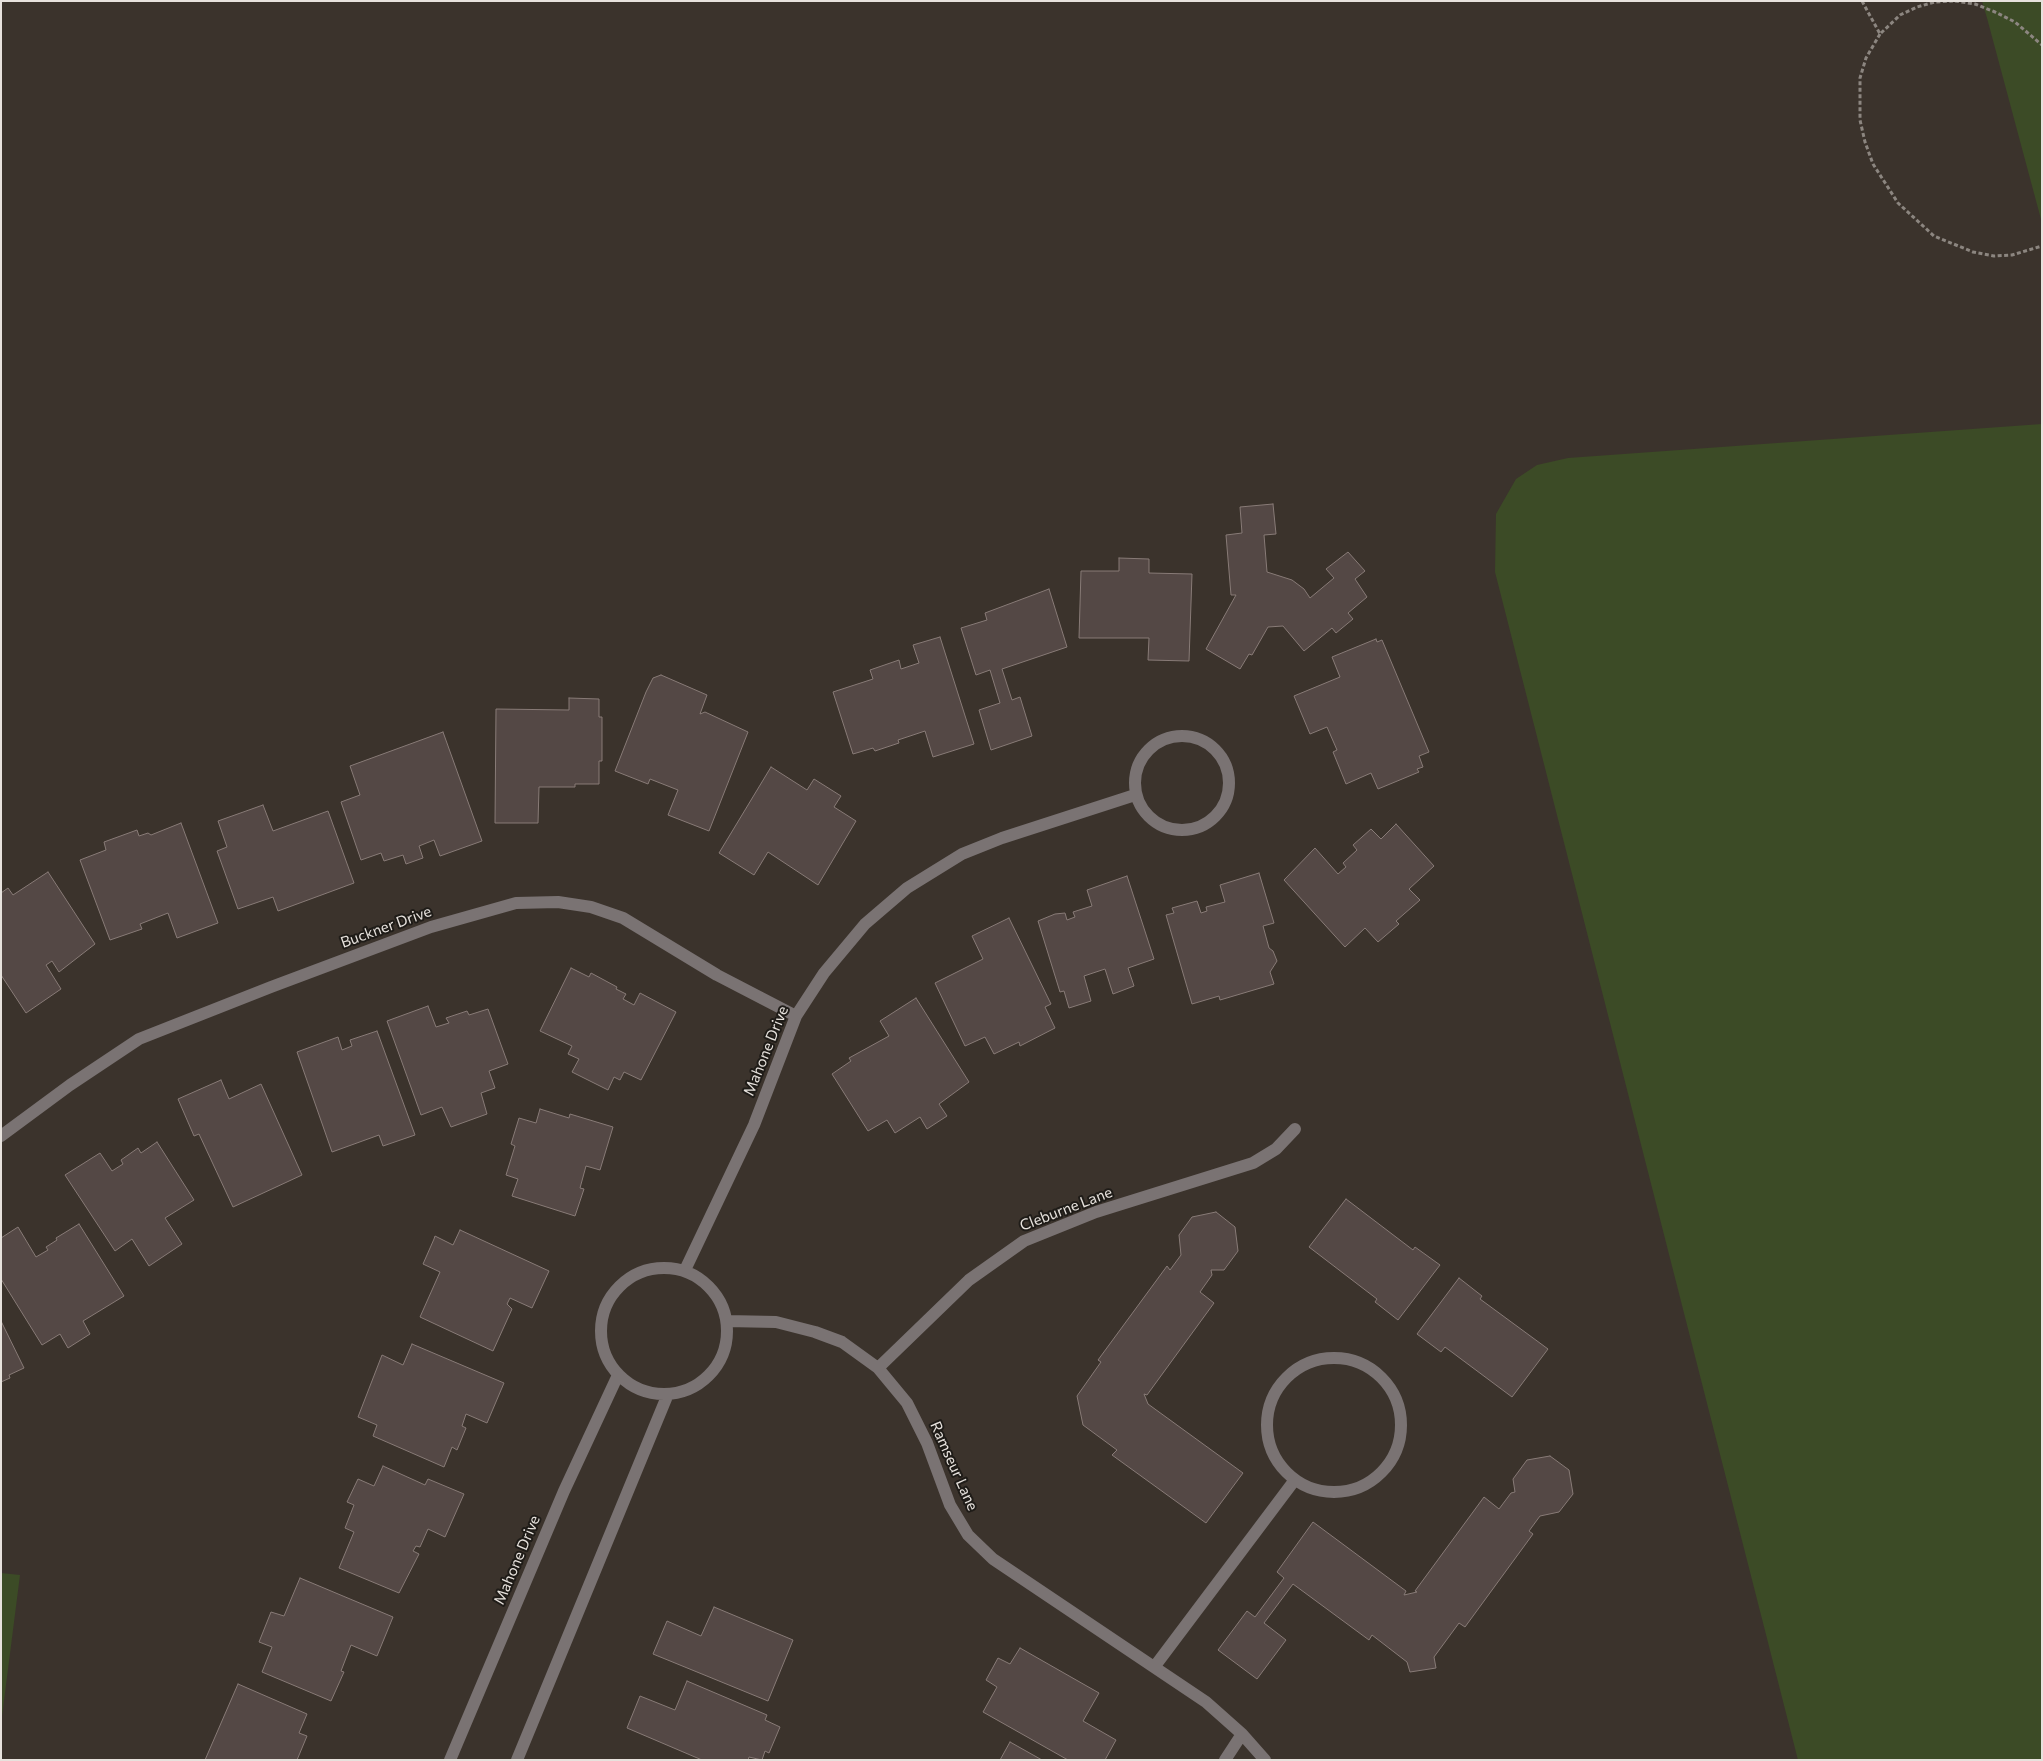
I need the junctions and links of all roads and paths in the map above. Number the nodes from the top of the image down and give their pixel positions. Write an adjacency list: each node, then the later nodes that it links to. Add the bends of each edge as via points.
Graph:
1 (1862, 1): 3 (path)
2 (1954, 1): 3 (path, via 1917,7 1900,15); 4 (path, via 1975,4 2015,22)
3 (1880, 34): 5 (path, via 1866,58 1860,78 1860,120 1873,164 1898,203 1934,236 1973,252 2012,255)
4 (2042, 45)
5 (2042, 246)
6 (1135, 795): 6 (street, via 1141,809 1157,824 1172,830 1192,830 1210,822 1225,803 1230,788 1226,764 1214,748 1193,736 1173,736 1158,742 1142,755 1134,774); 7 (street, Mahone Drive, via 962,854 907,888 865,924 824,973)
7 (796, 1016): 9 (street, Buckner Drive, via 717,975 623,918 591,907 558,902 516,903 422,930 140,1039 70,1084); 10 (street, Mahone Drive, via 754,1125)
8 (1295, 1129): 12 (street, Cleburne Lane, via 1276,1149 1253,1163 1096,1212 1024,1241 969,1280)
9 (1, 1136)
10 (685, 1270): 11 (street, via 706,1284); 13 (street, via 672,1267 649,1269 624,1283 609,1301 602,1325 604,1351)
11 (727, 1321): 12 (street, Ramseur Lane, via 776,1322 815,1332 842,1342); 14 (street, via 726,1344 717,1366 700,1383)
12 (878, 1368): 16 (street, Ramseur Lane, via 907,1403 950,1505 968,1535 993,1559)
13 (618, 1375): 14 (street, via 630,1386 644,1392); 18 (street, Mahone Drive, via 564,1491)
14 (668, 1394): 19 (street)
15 (1294, 1481): 15 (street, via 1316,1492 1340,1494 1369,1485 1388,1467 1400,1444 1402,1424 1396,1399 1381,1377 1360,1363 1335,1358 1311,1361 1294,1369 1278,1386 1268,1407 1267,1431 1278,1462); 16 (street)
16 (1154, 1666): 17 (street, Ramseur Lane, via 1206,1702)
17 (1242, 1734): 20 (street); 21 (street, Ramseur Lane)
18 (450, 1760)
19 (517, 1760)
20 (1225, 1760)
21 (1265, 1760)

